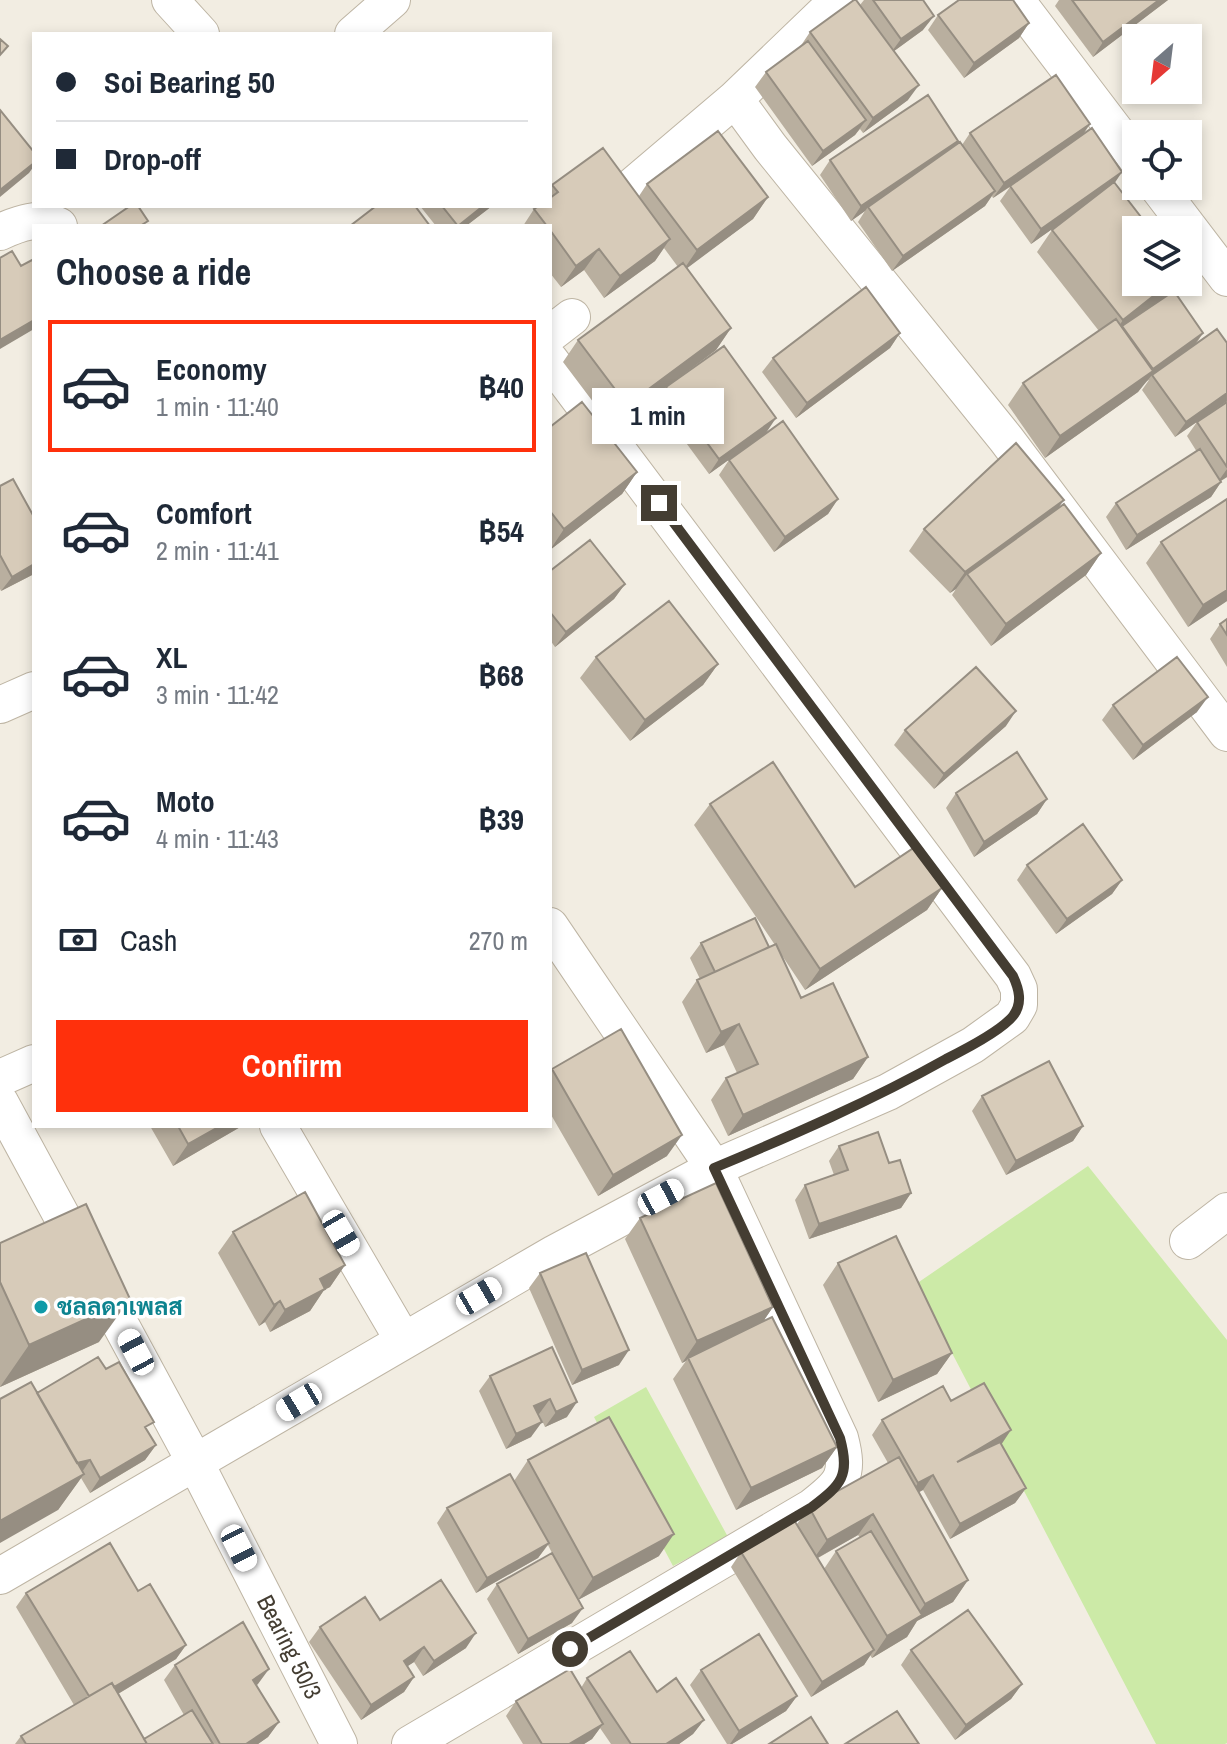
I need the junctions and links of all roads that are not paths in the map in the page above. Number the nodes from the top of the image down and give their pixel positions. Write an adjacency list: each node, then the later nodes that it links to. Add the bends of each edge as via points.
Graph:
1 (170, 0): 5 (street)
2 (392, 0): 6 (street)
3 (838, 0): 7 (street)
4 (1016, 0): 8 (street)
5 (199, 32)
6 (355, 32)
7 (735, 99): 9 (street); 17 (street, via 1006,439)
8 (1122, 140)
9 (629, 189)
10 (1168, 200): 13 (street)
11 (52, 224): 12 (street, via 39,220)
12 (0, 232)
13 (1227, 278)
14 (552, 363): 23 (street, via 1019,989 1012,1017 973,1045 888,1092)
15 (32, 691): 16 (street)
16 (0, 705)
17 (1227, 733)
18 (552, 929): 23 (street)
19 (32, 1064): 20 (street)
20 (0, 1078)
21 (0, 1102): 27 (street, Bearing 50/3)
22 (279, 1128): 26 (street)
23 (714, 1168): 26 (street); 30 (street, via 840,1438 846,1462 842,1477 812,1507)
24 (1227, 1211): 25 (street)
25 (1188, 1241)
26 (403, 1340): 27 (street)
27 (196, 1464): 28 (street); 29 (street, Bearing 50/3)
28 (0, 1576)
29 (339, 1744)
30 (410, 1744)

